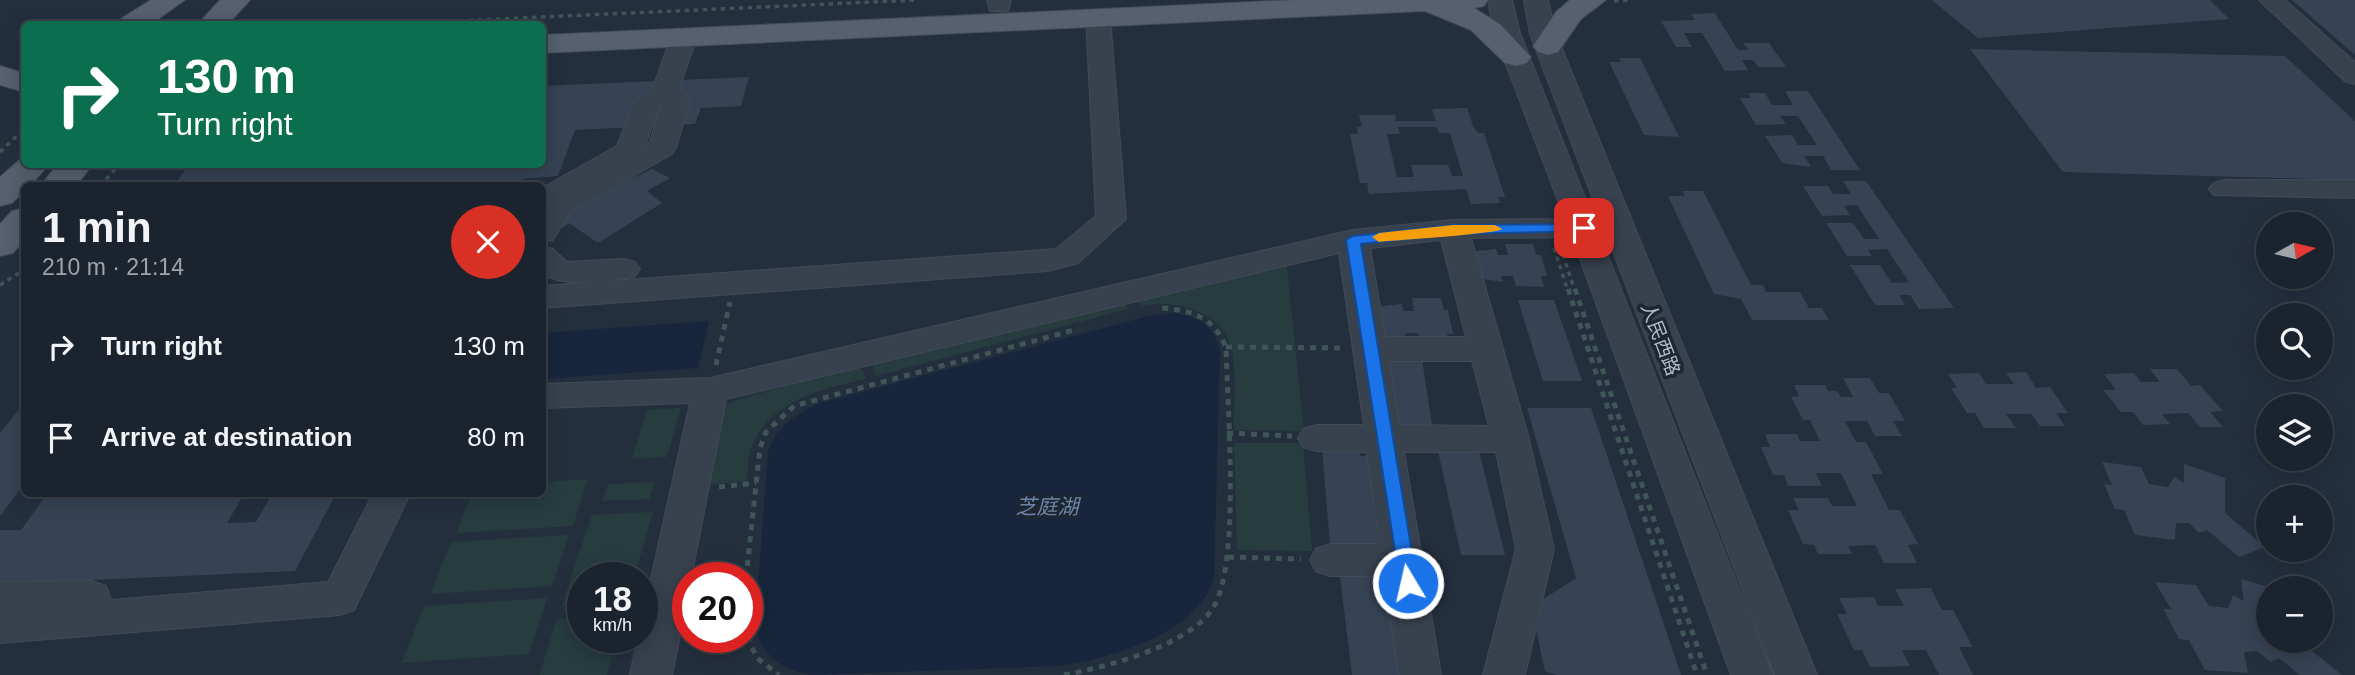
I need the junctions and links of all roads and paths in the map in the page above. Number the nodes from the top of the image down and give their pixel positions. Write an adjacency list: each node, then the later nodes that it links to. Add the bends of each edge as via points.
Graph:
1 (171, 0): 15 (main road)
2 (188, 0): 16 (main road)
3 (236, 0): 17 (main road); 18 (main road)
4 (917, 0): 10 (path)
5 (1474, 0): 12 (main road)
6 (1500, 0): 24 (street)
7 (1536, 0): 23 (street, 人民西路)
8 (1592, 0): 23 (main road, via 1580,4 1563,20)
9 (2271, 0): 29 (street)
10 (820, 3): 14 (path); 19 (path)
11 (999, 3): 13 (main road); 20 (main road)
12 (1410, 3): 13 (main road); 24 (main road, via 1440,6 1471,18 1502,40)
13 (1102, 9): 21 (main road); 51 (street, via 1111,219 1067,256 1048,261)
14 (818, 10)
15 (137, 21)
16 (171, 21)
17 (215, 21)
18 (253, 21)
19 (450, 21)
20 (546, 30)
21 (684, 37): 22 (main road); 31 (street)
22 (546, 44)
23 (1548, 46): 83 (street, 人民西路)
24 (1516, 57): 45 (street)
25 (21, 58): 26 (main road)
26 (0, 59)
27 (21, 71): 28 (main road)
28 (0, 73): 30 (main road)
29 (2355, 76)
30 (21, 82)
31 (665, 92): 42 (street, via 648,102 629,151); 44 (street, via 677,100 662,148 558,207)
32 (21, 132): 33 (path)
33 (0, 152)
34 (29, 168): 41 (main road)
35 (73, 168): 37 (main road)
36 (116, 168): 38 (path)
37 (61, 182)
38 (104, 182)
39 (2224, 189): 40 (street)
40 (2355, 189)
41 (0, 197)
42 (546, 198)
43 (21, 222): 48 (main road)
44 (546, 226)
45 (1562, 228): 46 (street); 80 (path); 81 (path); 82 (street)
46 (1453, 229): 47 (street); 59 (street)
47 (1353, 240): 58 (street); 60 (street)
48 (0, 245)
49 (546, 260): 51 (street, via 560,272 798,263)
50 (21, 272): 52 (path)
51 (831, 276): 54 (street)
52 (0, 285)
53 (732, 296): 60 (path)
54 (546, 297)
55 (1149, 310): 57 (path, via 1182,309 1206,317 1220,330)
56 (1086, 327): 70 (path, via 794,406 766,432 760,448)
57 (1226, 347): 58 (path); 62 (path)
58 (1372, 349): 59 (street); 65 (street)
59 (1487, 349): 64 (street)
60 (710, 390): 61 (street); 75 (street)
61 (546, 396)
62 (1227, 433): 63 (path); 67 (path)
63 (1315, 438): 65 (street)
64 (1511, 439): 65 (street); 79 (street, via 1535,549)
65 (1384, 440): 69 (street)
66 (389, 497): 71 (street)
67 (1228, 557): 68 (path); 77 (path, via 1222,592 1199,624 1175,639)
68 (1330, 559): 69 (street)
69 (1405, 560): 78 (street)
70 (749, 562)
71 (340, 598): 72 (street); 73 (street)
72 (0, 599)
73 (0, 626)
74 (755, 653): 76 (path)
75 (651, 675)
76 (779, 675)
77 (1064, 675)
78 (1420, 675)
79 (1504, 675)
80 (1697, 675)
81 (1707, 675)
82 (1752, 675)
83 (1796, 675)

